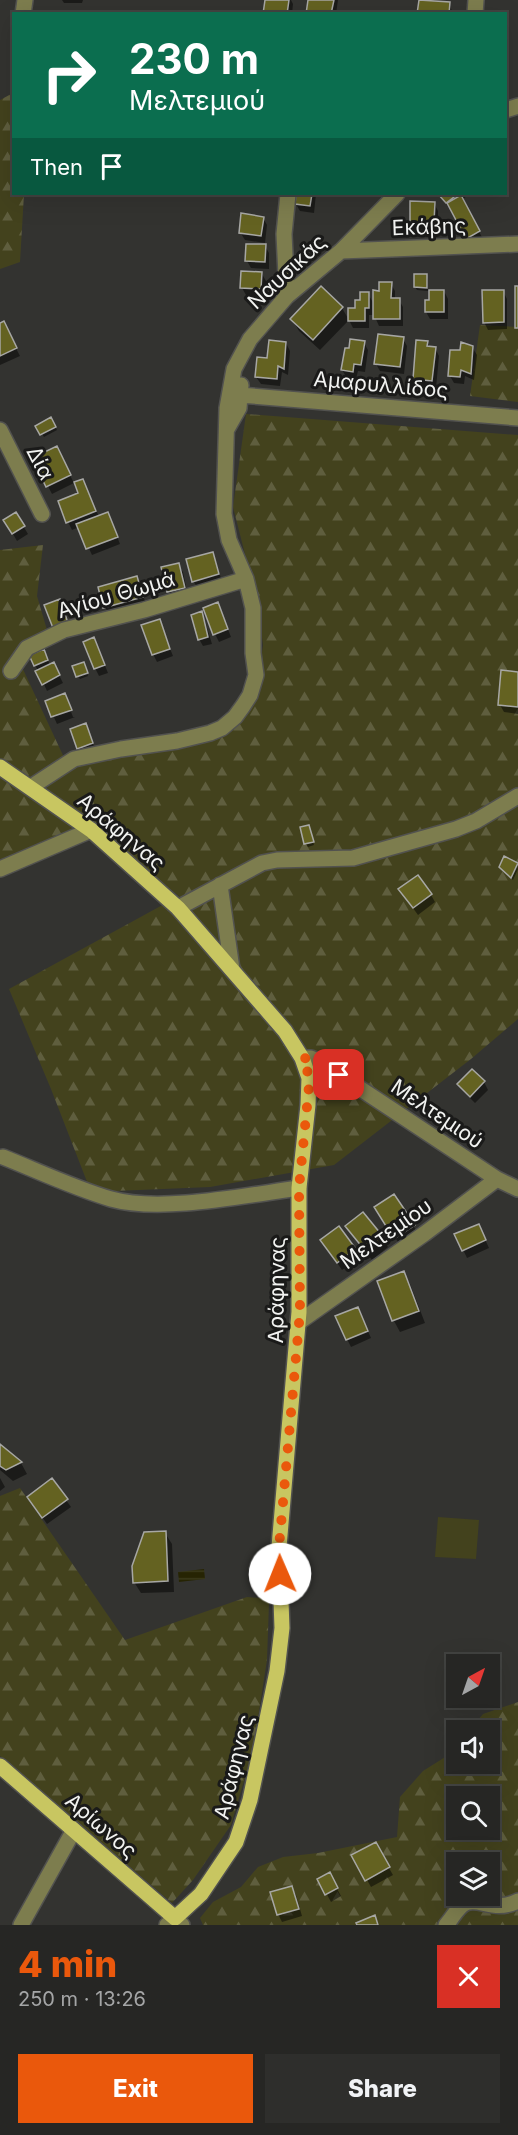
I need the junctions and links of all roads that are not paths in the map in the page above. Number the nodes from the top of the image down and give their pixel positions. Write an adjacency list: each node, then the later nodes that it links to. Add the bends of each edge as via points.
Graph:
1 (288, 195): 5 (street, via 284,234)
2 (396, 195): 4 (street, Ναυσικάς)
3 (518, 244): 4 (street, Εκάβης)
4 (341, 251): 5 (street, Ναυσικάς)
5 (287, 296): 6 (street, Ναυσικάς, via 250,339)
6 (234, 369): 7 (street); 10 (street, Ναυσικάς)
7 (240, 394): 8 (street, Αμαρυλλίδος); 10 (street, via 238,411)
8 (518, 418)
9 (0, 430): 11 (street, Δία)
10 (226, 432): 12 (street, Ναυσικάς, via 225,528)
11 (42, 514)
12 (246, 579): 13 (street, Αγίου Θωμά, via 64,630 27,648); 15 (street, Ναυσικάς, via 253,608 256,675 250,695 235,717 222,728 188,739 74,759)
13 (11, 670)
14 (0, 767): 15 (main road, Αράφηνας)
15 (31, 787): 17 (main road, Αράφηνας)
16 (518, 796): 19 (street, via 456,829 353,858 262,863)
17 (91, 830): 18 (street); 20 (main road, Αράφηνας)
18 (0, 870)
19 (220, 885): 20 (street); 21 (street)
20 (178, 908): 21 (main road, Αράφηνας)
21 (232, 969): 22 (main road, Αράφηνας, via 285,1031)
22 (302, 1058): 24 (street, Μελτεμιού, via 320,1062); 25 (main road, Αράφηνας, via 309,1086)
23 (3, 1157): 25 (street, via 112,1199 139,1203 184,1203)
24 (496, 1179): 26 (street, Μελτεμιού); 27 (street, Μελτεμίου)
25 (299, 1188): 27 (main road, Αράφηνας)
26 (518, 1189)
27 (299, 1322): 31 (main road, Αράφηνας, via 279,1547 282,1628 277,1671 250,1800 236,1842 201,1894)
28 (1, 1769): 29 (main road, Αρίωνος)
29 (74, 1830): 31 (main road, Αρίωνος); 32 (street)
30 (518, 1901): 33 (street, via 507,1906 464,1904)
31 (175, 1923)
32 (21, 1925)
33 (446, 1925)

